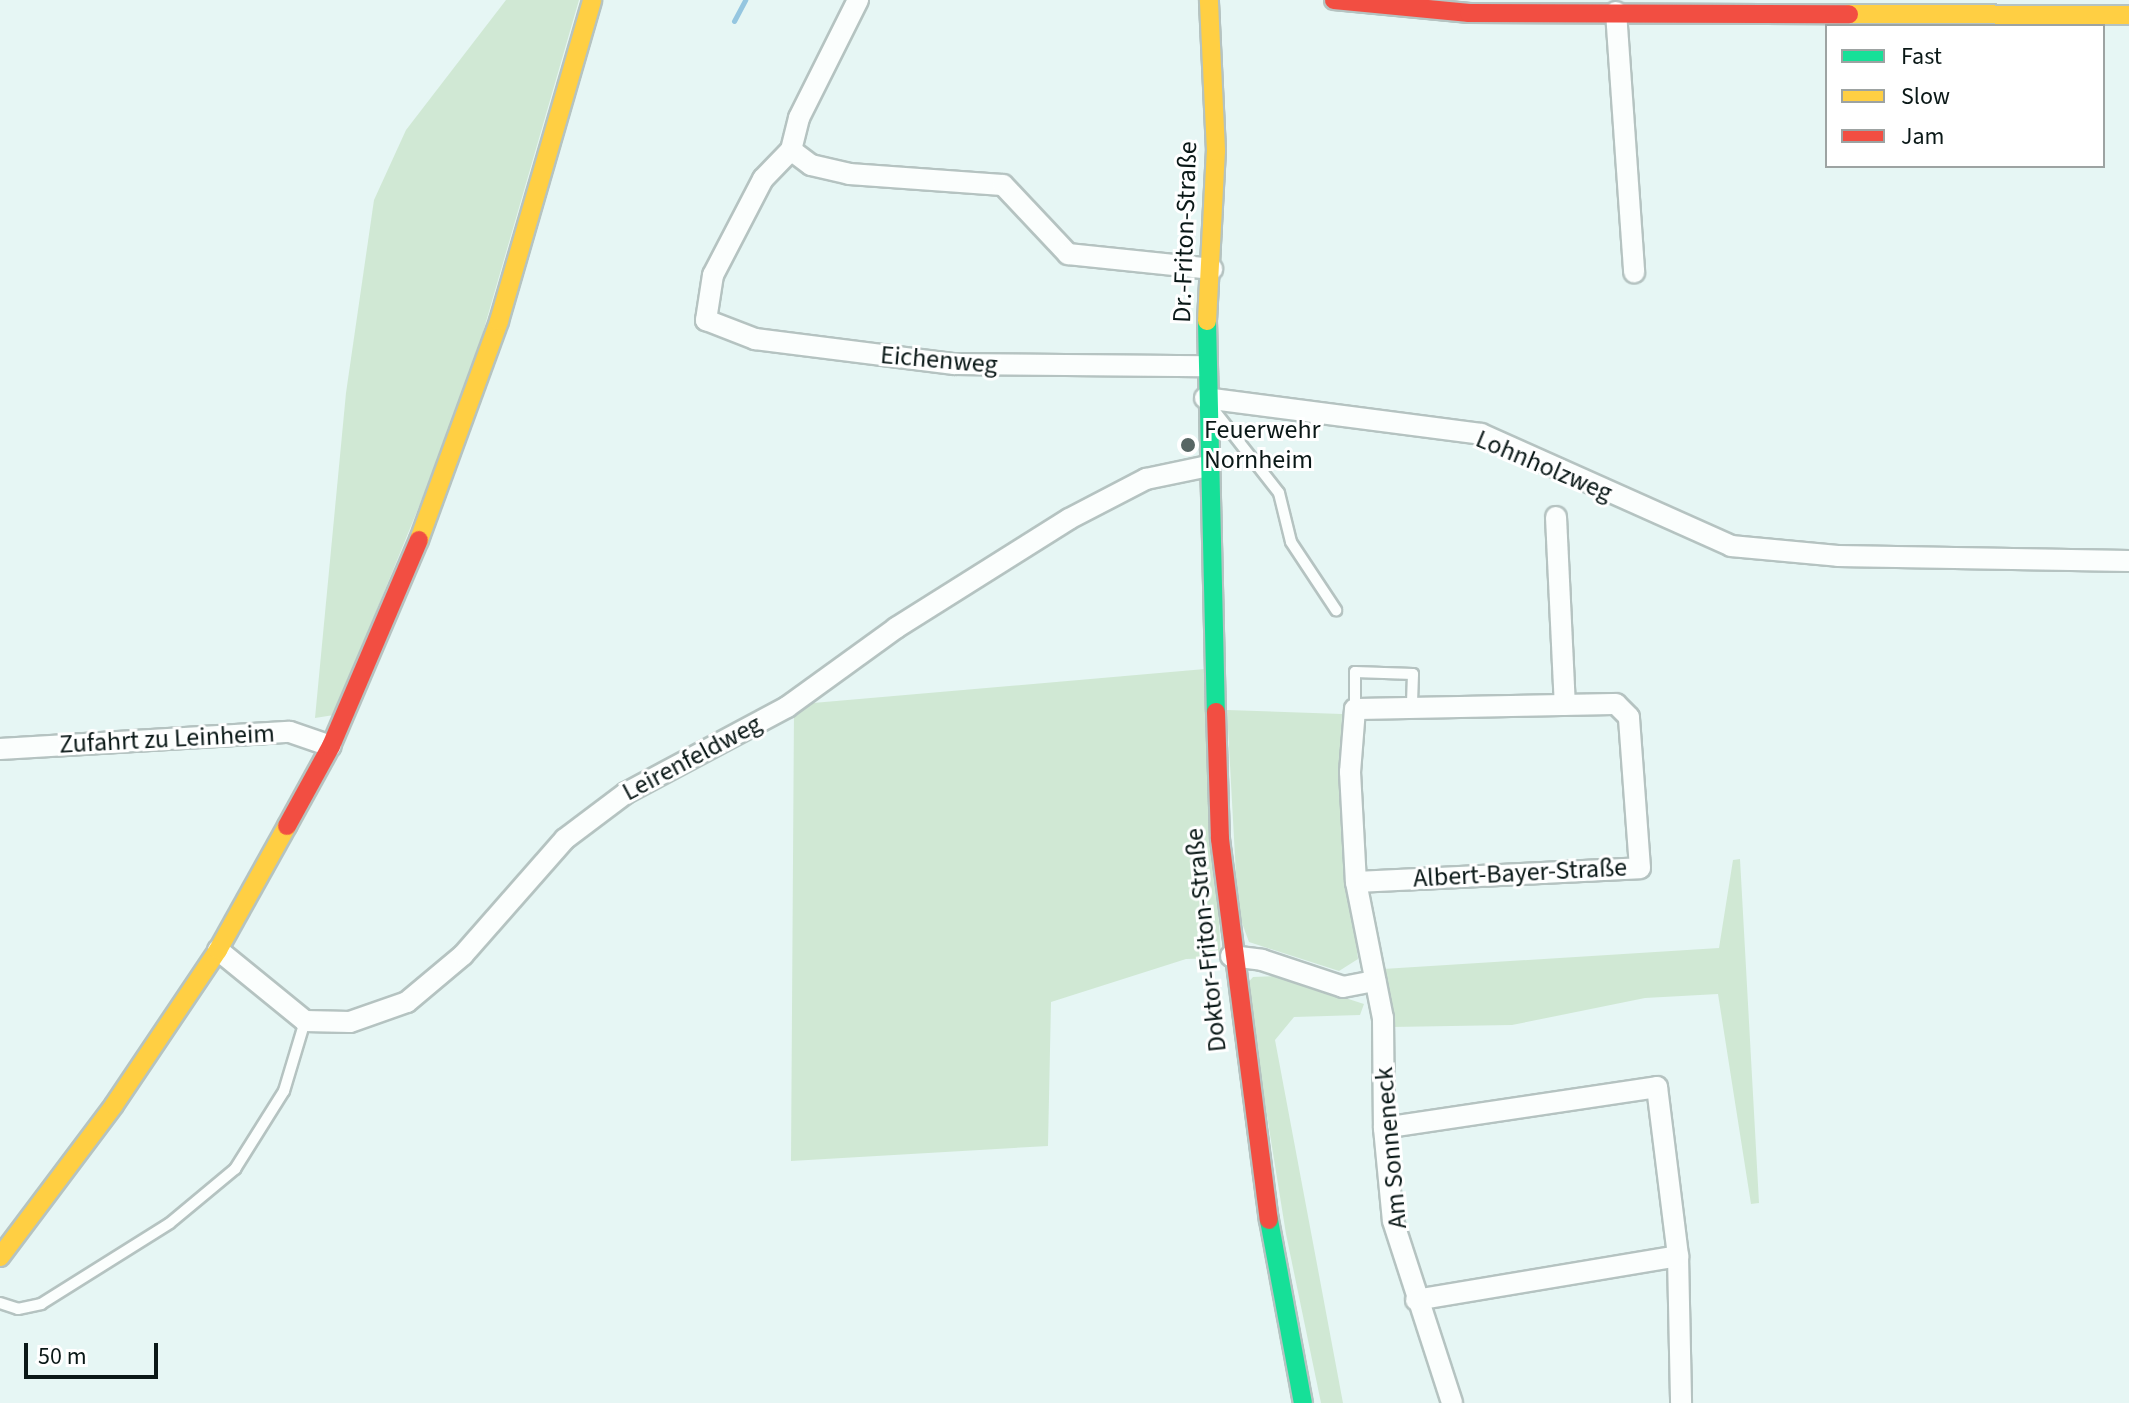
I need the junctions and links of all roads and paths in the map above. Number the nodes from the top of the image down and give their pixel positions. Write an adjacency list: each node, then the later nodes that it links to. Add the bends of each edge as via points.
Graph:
1 (592, 0): 20 (street, via 499,321 425,526)
2 (858, 0): 8 (street, via 799,118)
3 (1209, 0): 9 (street, Dr.-Friton-Straße, via 1216,151)
4 (1334, 0): 5 (street)
5 (1365, 2): 6 (street, via 1469,13)
6 (1616, 12): 7 (street); 10 (street)
7 (2129, 15)
8 (791, 150): 9 (street, via 811,165 849,174 1003,185 1068,254); 11 (street, Eichenweg, via 763,179 708,293 706,320 712,326 755,339 954,364)
9 (1212, 269): 11 (street, Dr.-Friton-Straße)
10 (1634, 272)
11 (1205, 366): 12 (street, Dr.-Friton-Straße)
12 (1205, 398): 13 (street, Dr.-Friton-Straße); 15 (street, Lohnholzweg, via 1481,434 1731,546 1838,556); 16 (lane, via 1274,484 1291,542)
13 (1208, 466): 24 (street, Doktor-Friton-Straße, via 1216,766); 26 (street, Leirenfeldweg, via 1146,479 1069,519 896,628 787,707 626,793 565,839 479,939 407,1002 350,1022)
14 (1556, 517): 17 (street)
15 (2129, 561)
16 (1336, 610)
17 (1565, 705): 19 (street, Albert-Bayer-Straße); 22 (street, Albert-Bayer-Straße, via 1616,704 1629,717 1640,868)
18 (1355, 709): 19 (street, Albert-Bayer-Straße); 19 (lane, via 1355,672 1413,674); 22 (street, Am Sonneneck, via 1350,772)
19 (1412, 709)
20 (331, 746): 21 (street, Zufahrt zu Leinheim, via 290,732); 23 (street)
21 (0, 749)
22 (1356, 882): 25 (street, Am Sonneneck)
23 (218, 950): 26 (street); 29 (street, via 114,1105)
24 (1231, 956): 25 (street, via 1262,960 1343,987); 32 (street, Doktor-Friton-Straße, via 1269,1235)
25 (1375, 981): 27 (street, Am Sonneneck, via 1383,1018)
26 (305, 1021): 31 (lane, via 284,1091 235,1169 170,1223 41,1304 18,1309)
27 (1384, 1128): 28 (street, via 1657,1087); 30 (street, Am Sonneneck, via 1393,1221)
28 (1678, 1256): 30 (street); 34 (street)
29 (0, 1257)
30 (1416, 1300): 33 (street, Am Sonneneck)
31 (0, 1303)
32 (1303, 1403)
33 (1452, 1403)
34 (1681, 1403)

